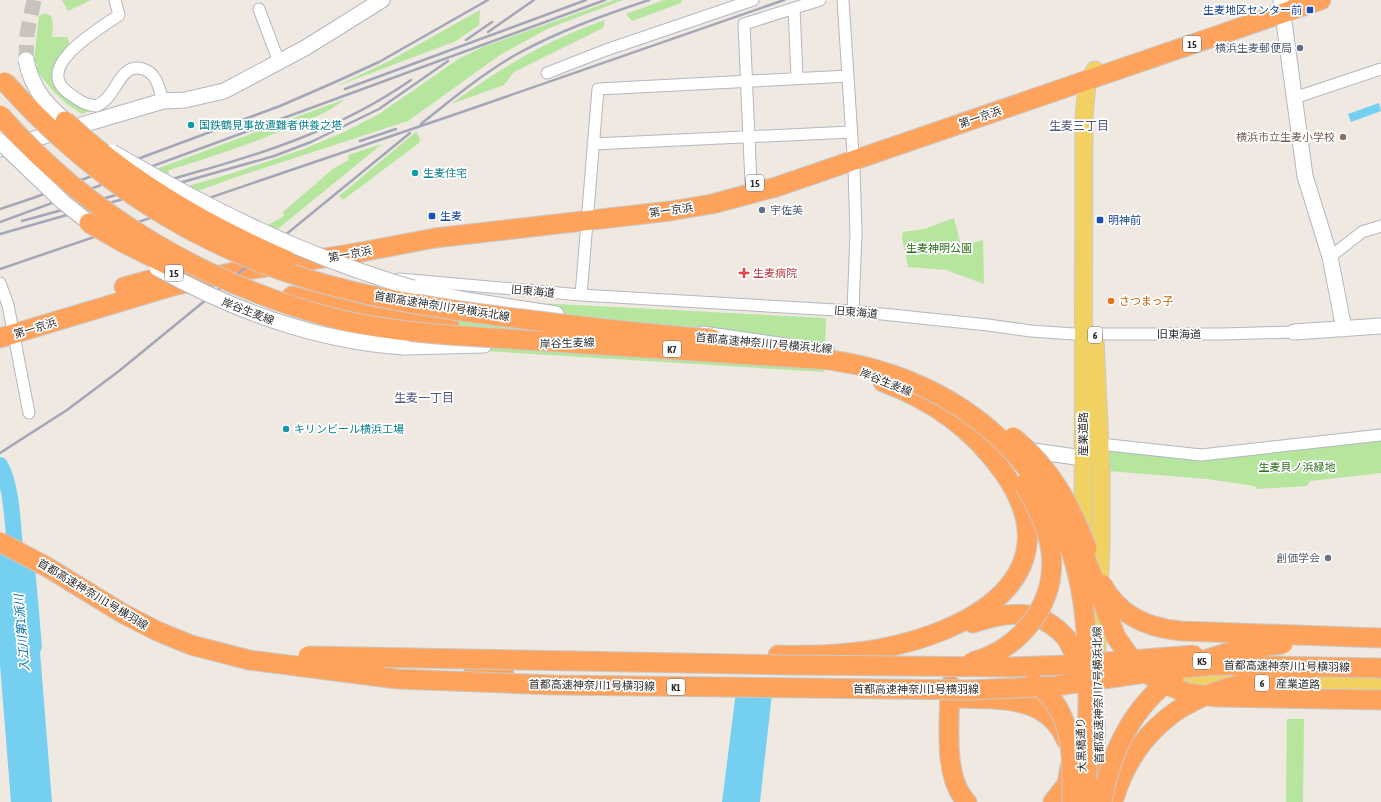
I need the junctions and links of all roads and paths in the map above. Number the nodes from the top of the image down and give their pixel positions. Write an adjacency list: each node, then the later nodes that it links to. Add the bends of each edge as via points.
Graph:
1 (115, 0): 21 (street, via 120,15 71,52 60,64 57,74 61,84 78,100 96,106 107,100 122,75 128,70 140,68 156,79)
2 (382, 0): 11 (street)
3 (753, 0): 13 (street)
4 (820, 0): 8 (street)
5 (843, 0): 14 (street)
6 (1321, 0): 7 (highway, 第一京浜 / 15)
7 (1285, 5): 16 (highway, 第一京浜 / 15); 20 (street)
8 (794, 8): 15 (street); 17 (street, via 744,24)
9 (259, 9): 11 (street)
10 (26, 60): 24 (street, bridge, via 38,92)
11 (279, 62): 21 (street, via 224,92 184,100)
12 (1381, 69): 20 (street)
13 (547, 72)
14 (848, 76): 15 (street); 25 (street)
15 (797, 77): 17 (street)
16 (1092, 79): 19 (highway, 第一京浜 / 15); 23 (main road, 産業道路 / 6, via 1098,84)
17 (746, 81): 26 (street); 28 (street, via 598,89)
18 (5, 82): 41 (highway, 首都高速神奈川7号横浜北線 / K7, bridge, via 69,147 114,182 170,219 279,270 329,285 409,302 476,313)
19 (1062, 84): 23 (main road, 産業道路 / 6, via 1074,94); 30 (highway, 第一京浜 / 15)
20 (1294, 98): 37 (street, via 1305,176)
21 (163, 101): 29 (street)
22 (0, 115): 32 (highway, 首都高速神奈川7号横浜北線 / K7, bridge, via 51,166)
23 (1089, 115): 46 (main road, 産業道路 / 6)
24 (65, 121): 41 (highway, bridge, via 104,157 149,188 205,220 291,261 325,272 455,304)
25 (851, 132): 26 (street); 30 (street)
26 (749, 137): 28 (street); 31 (street)
27 (0, 142): 34 (street, 岸谷生麦線, bridge, via 38,180)
28 (593, 144): 33 (street)
29 (0, 149)
30 (852, 156): 31 (highway, 第一京浜 / 15); 33 (highway, 第一京浜 / 15, via 776,187 712,204 670,211); 40 (street, via 856,233)
31 (751, 184): 33 (highway, 第一京浜 / 15, via 706,196)
32 (113, 216): 47 (highway, bridge, via 175,251 222,272 292,296 349,311 412,322); 48 (highway, 首都高速神奈川7号横浜北線 / K7, bridge, via 158,245 206,271 258,294 311,311 393,329)
33 (587, 216): 36 (highway, 第一京浜 / 15, via 446,228); 39 (street)
34 (89, 223): 47 (street, 岸谷生麦線, bridge, via 152,265 216,298 278,322 334,338 404,347); 48 (highway, bridge, via 232,296 315,325 366,336 414,341)
35 (1381, 226): 37 (street, via 1362,232)
36 (355, 249): 39 (street, 旧東海道, via 365,276); 44 (highway, 第一京浜 / 15, via 173,286)
37 (1330, 257): 43 (street)
38 (0, 283): 44 (street, via 8,306)
39 (581, 295): 40 (street, 旧東海道)
40 (853, 311): 46 (street, 旧東海道, via 988,324 1031,331)
41 (579, 321): 49 (highway, 首都高速神奈川7号横浜北線 / K7, bridge); 55 (street, 岸谷生麦線, bridge, via 799,348 849,357 906,377 1019,438)
42 (1381, 326): 43 (street, 旧東海道)
43 (1344, 329): 45 (street, 旧東海道)
44 (6, 330): 52 (street)
45 (1294, 332): 46 (street, 旧東海道)
46 (1090, 334): 55 (main road, 産業道路 / 6); 55 (main road, 産業道路 / 6, via 1096,374)
47 (636, 341): 55 (street, 岸谷生麦線, bridge, via 797,358 846,366 906,388 1005,443 1030,452)
48 (548, 342): 50 (highway, 首都高速神奈川7号横浜北線 / K7, bridge)
49 (831, 349): 53 (highway, 首都高速神奈川7号横浜北線 / K7, via 875,358 916,372); 68 (highway, bridge, via 880,362 909,374 946,397 971,418 1004,455 1025,485 1046,531 1052,560 1049,586 1039,612 1020,637 1002,650 981,659 956,665)
50 (688, 350): 51 (highway, 首都高速神奈川7号横浜北線 / K7, bridge, via 793,356 844,362 889,372); 59 (highway, bridge, via 800,361 839,368 879,380 915,395 944,412 990,454 1011,484 1024,516 1027,539 1021,568 1009,587 991,604 965,620)
51 (923, 386): 75 (highway, bridge, via 955,401 984,419 1023,450 1041,471 1072,524 1116,637 1132,660 1146,673 1179,690 1206,696); 81 (highway, 首都高速神奈川7号横浜北線 / K7, bridge, via 968,412 1008,446 1045,496 1065,538 1079,582 1085,622)
52 (29, 413)
53 (988, 416): 58 (highway, 首都高速神奈川7号横浜北線 / K7, via 1027,457 1061,505 1084,565); 60 (highway, bridge, via 1026,448 1052,478 1071,509 1106,591 1119,607 1137,619 1162,628 1181,631)
54 (1381, 435): 55 (street, via 1201,455)
55 (1082, 451): 58 (main road, 産業道路 / 6, via 1100,470); 69 (main road, 産業道路 / 6, via 1083,547)
56 (0, 528): 63 (highway, 首都高速神奈川1号横羽線 / K1, bridge, via 39,548 108,592 145,612 204,637 245,648 285,654)
57 (0, 542): 65 (highway, 首都高速神奈川1号横羽線 / K1, bridge, via 48,567 122,613 174,638 243,659)
58 (1098, 632): 70 (main road, 産業道路 / 6); 76 (highway, 首都高速神奈川7号横浜北線 / K7, bridge)
59 (920, 638): 63 (highway, bridge, via 878,649 814,656 510,651); 76 (highway, bridge, via 986,618 1010,614 1031,615 1053,626 1071,644 1082,667 1094,710)
60 (1381, 638)
61 (1381, 646): 82 (highway, K5, bridge, via 1318,643 1262,645 1223,653 1186,669 1152,694 1133,719 1115,755)
62 (1381, 657): 64 (highway, 首都高速神奈川1号横羽線 / K1, bridge, via 1236,654 1012,667)
63 (393, 658): 64 (highway, 首都高速神奈川1号横羽線 / K1, bridge)
64 (653, 662): 72 (highway, bridge, via 744,672)
65 (305, 667): 68 (highway, bridge, via 465,674); 74 (highway, 首都高速神奈川1号横羽線 / K1, bridge, via 397,679 464,682)
66 (1381, 668): 74 (highway, 首都高速神奈川1号横羽線 / K1, bridge, via 1216,665 1024,689)
67 (1033, 674): 69 (main road); 72 (highway)
68 (840, 677): 79 (highway, bridge, via 909,677 986,672 1008,674 1029,680 1054,701 1066,724 1071,749)
69 (1079, 679): 70 (main road, 産業道路 / 6); 72 (main road); 80 (street, 大黒橋通り)
70 (1096, 679): 73 (main road, 産業道路 / 6); 82 (street, 大黒橋通り)
71 (1381, 679): 83 (highway, bridge, via 1272,679 1238,684 1209,693 1172,713 1144,740 1123,773)
72 (944, 680): 77 (highway, via 951,768 958,791)
73 (1381, 687)
74 (814, 689): 78 (highway, bridge, via 873,696 999,700 1017,702 1038,709 1059,725 1070,754 1070,777)
75 (1381, 700)
76 (1099, 760): 82 (highway, 首都高速神奈川7号横浜北線 / K7)
77 (967, 802)
78 (1053, 802)
79 (1072, 802)
80 (1082, 802)
81 (1087, 802)
82 (1100, 802)
83 (1113, 802)

